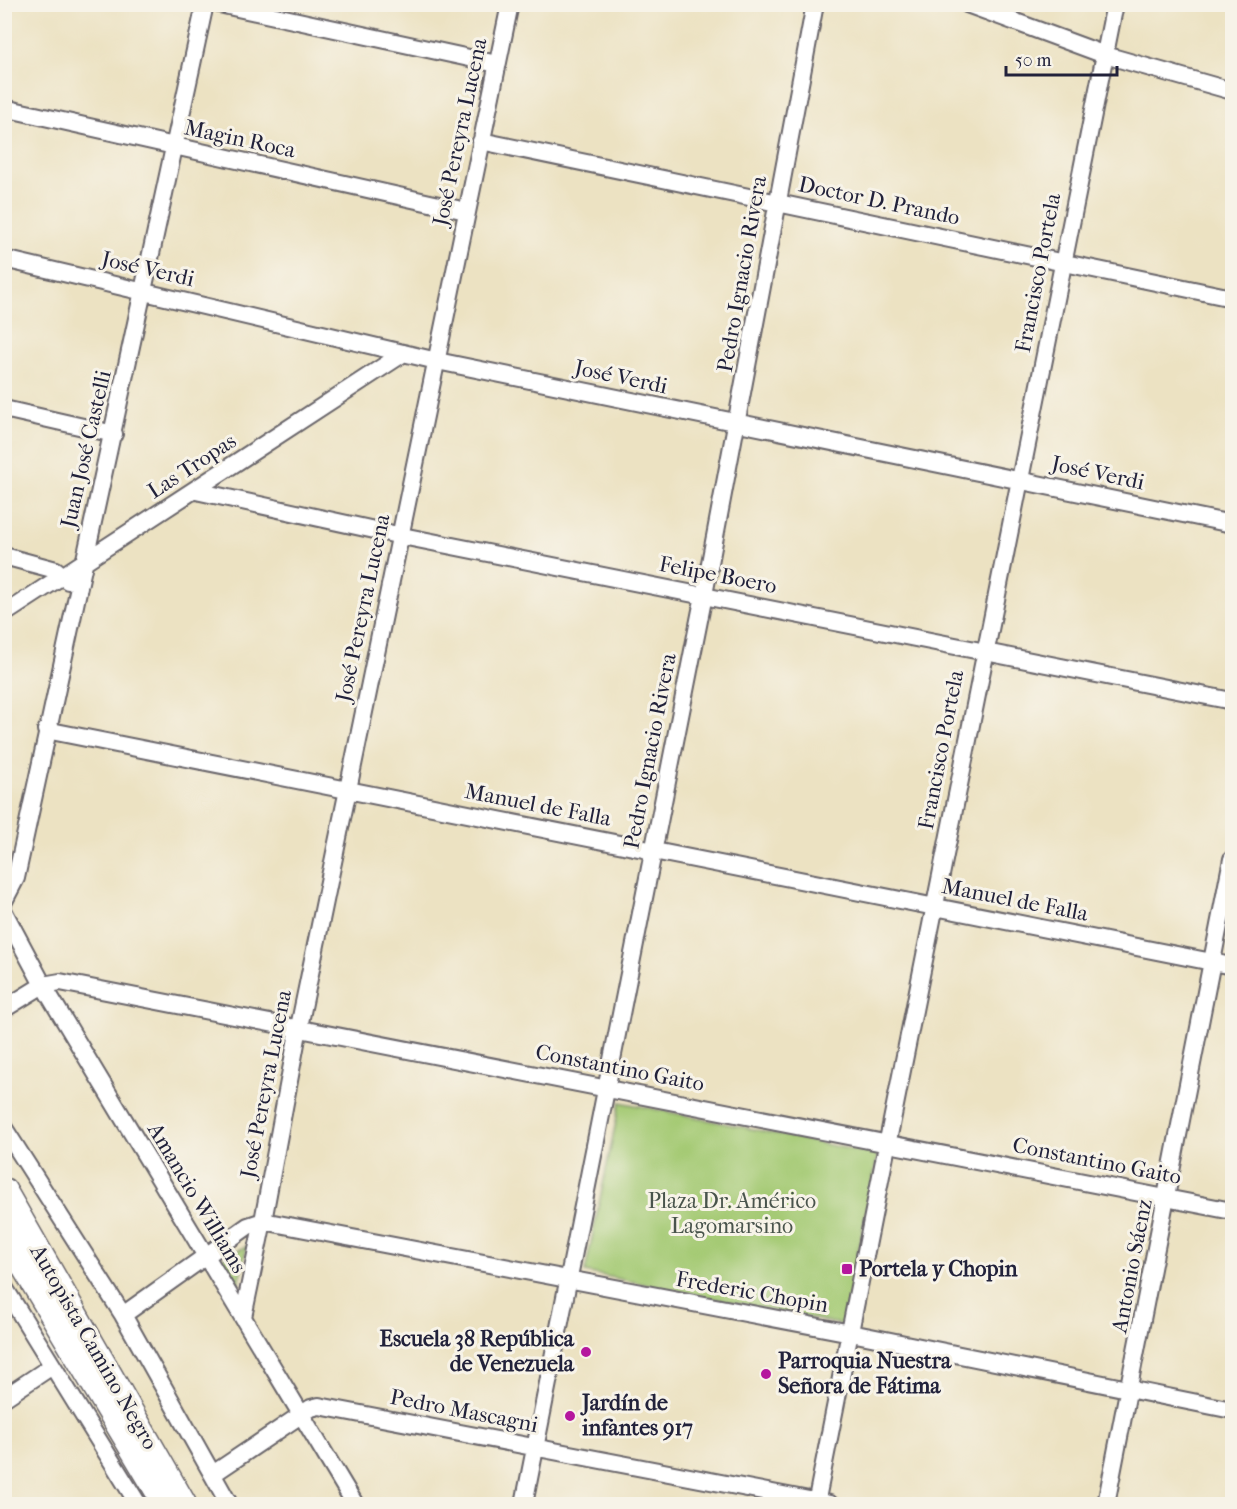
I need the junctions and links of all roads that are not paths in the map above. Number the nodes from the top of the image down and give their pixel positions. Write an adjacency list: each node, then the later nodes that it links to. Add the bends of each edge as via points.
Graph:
1 (206, 4): 12 (street, Juan José Castelli)
2 (219, 4): 8 (street)
3 (510, 4): 8 (street, José Pereyra Lucena)
4 (815, 4): 13 (street, Pedro Ignacio Rivera)
5 (967, 4): 7 (street)
6 (1115, 4): 7 (street, Francisco Portela)
7 (1105, 55): 9 (street); 16 (street, Francisco Portela)
8 (497, 64): 11 (street, José Pereyra Lucena)
9 (1233, 91)
10 (4, 108): 12 (street, Magin Roca)
11 (481, 141): 13 (street, Doctor D. Prando); 14 (street, José Pereyra Lucena)
12 (175, 147): 14 (street, Magin Roca); 17 (street, Juan José Castelli)
13 (778, 201): 16 (street, Doctor D. Prando); 22 (street, Pedro Ignacio Rivera)
14 (466, 211): 20 (street, José Pereyra Lucena)
15 (4, 259): 17 (street, José Verdi)
16 (1063, 264): 18 (street, Doctor D. Prando); 24 (street, Francisco Portela)
17 (144, 290): 19 (street, José Verdi); 23 (street, Juan José Castelli)
18 (1233, 298)
19 (404, 353): 20 (street, José Verdi); 25 (street, Las Tropas)
20 (437, 361): 22 (street, José Verdi); 27 (street, José Pereyra Lucena)
21 (4, 409): 23 (street)
22 (737, 424): 24 (street, José Verdi); 32 (street, Pedro Ignacio Rivera)
23 (114, 434): 29 (street, Juan José Castelli)
24 (1019, 480): 26 (street, José Verdi); 34 (street, Francisco Portela)
25 (196, 491): 27 (street, Felipe Boero); 29 (street, Las Tropas)
26 (1233, 524)
27 (402, 536): 32 (street, Felipe Boero); 37 (street, José Pereyra Lucena)
28 (4, 556): 30 (street, via 39,564)
29 (83, 561): 30 (street, Las Tropas); 31 (street, Juan José Castelli)
30 (62, 575): 31 (street); 33 (street, Las Tropas)
31 (77, 590): 36 (street, Juan José Castelli)
32 (704, 595): 34 (street, Felipe Boero); 38 (street, Pedro Ignacio Rivera)
33 (4, 614)
34 (983, 651): 35 (street, Felipe Boero); 41 (street, Francisco Portela)
35 (1233, 700)
36 (46, 730): 37 (street, Manuel de Falla); 40 (street, Juan José Castelli, via 16,878)
37 (348, 791): 38 (street, Manuel de Falla); 47 (street, José Pereyra Lucena)
38 (654, 851): 41 (street, Manuel de Falla); 48 (street, Pedro Ignacio Rivera)
39 (1233, 859): 43 (street, Antonio Sáenz)
40 (4, 901)
41 (932, 907): 43 (street, Manuel de Falla); 50 (street, Francisco Portela)
42 (4, 912): 45 (street, Amancio Williams)
43 (1211, 962): 44 (street, Manuel de Falla); 52 (street, Antonio Sáenz)
44 (1233, 966)
45 (43, 985): 46 (street); 47 (street, Constantino Gaito, via 60,982); 56 (street, Amancio Williams)
46 (4, 1009)
47 (299, 1027): 48 (street, Constantino Gaito); 54 (street, José Pereyra Lucena)
48 (607, 1089): 50 (street, Constantino Gaito); 57 (street, Pedro Ignacio Rivera)
49 (4, 1128): 59 (street)
50 (888, 1142): 52 (street, Constantino Gaito); 61 (street, Francisco Portela)
51 (4, 1190): 71 (highway, Autopista Camino Negro)
52 (1168, 1198): 53 (street, Constantino Gaito); 63 (street, Antonio Sáenz)
53 (1233, 1211)
54 (263, 1221): 56 (street, via 248,1226); 57 (street, Frederic Chopin); 60 (street, José Pereyra Lucena)
55 (4, 1234): 70 (highway, Autopista Camino Negro)
56 (206, 1257): 59 (street); 60 (street, Amancio Williams)
57 (569, 1281): 61 (street, Frederic Chopin); 67 (street, Pedro Ignacio Rivera)
58 (4, 1287): 62 (street)
59 (123, 1315): 68 (street)
60 (243, 1317): 66 (street, Amancio Williams)
61 (852, 1333): 63 (street, Frederic Chopin); 75 (street, Francisco Portela)
62 (52, 1366): 64 (street); 69 (street)
63 (1130, 1389): 65 (street, Frederic Chopin); 76 (street, Antonio Sáenz)
64 (4, 1398)
65 (1233, 1410)
66 (302, 1415): 67 (street, Pedro Mascagni, via 319,1406); 68 (street, Pedro Mascagni); 73 (street, Amancio Williams)
67 (535, 1448): 74 (street, Pedro Ignacio Rivera); 75 (street, Pedro Mascagni)
68 (213, 1474): 72 (street)
69 (138, 1504)
70 (165, 1504)
71 (184, 1504)
72 (229, 1504)
73 (355, 1504)
74 (524, 1504)
75 (821, 1504)
76 (1106, 1504)

